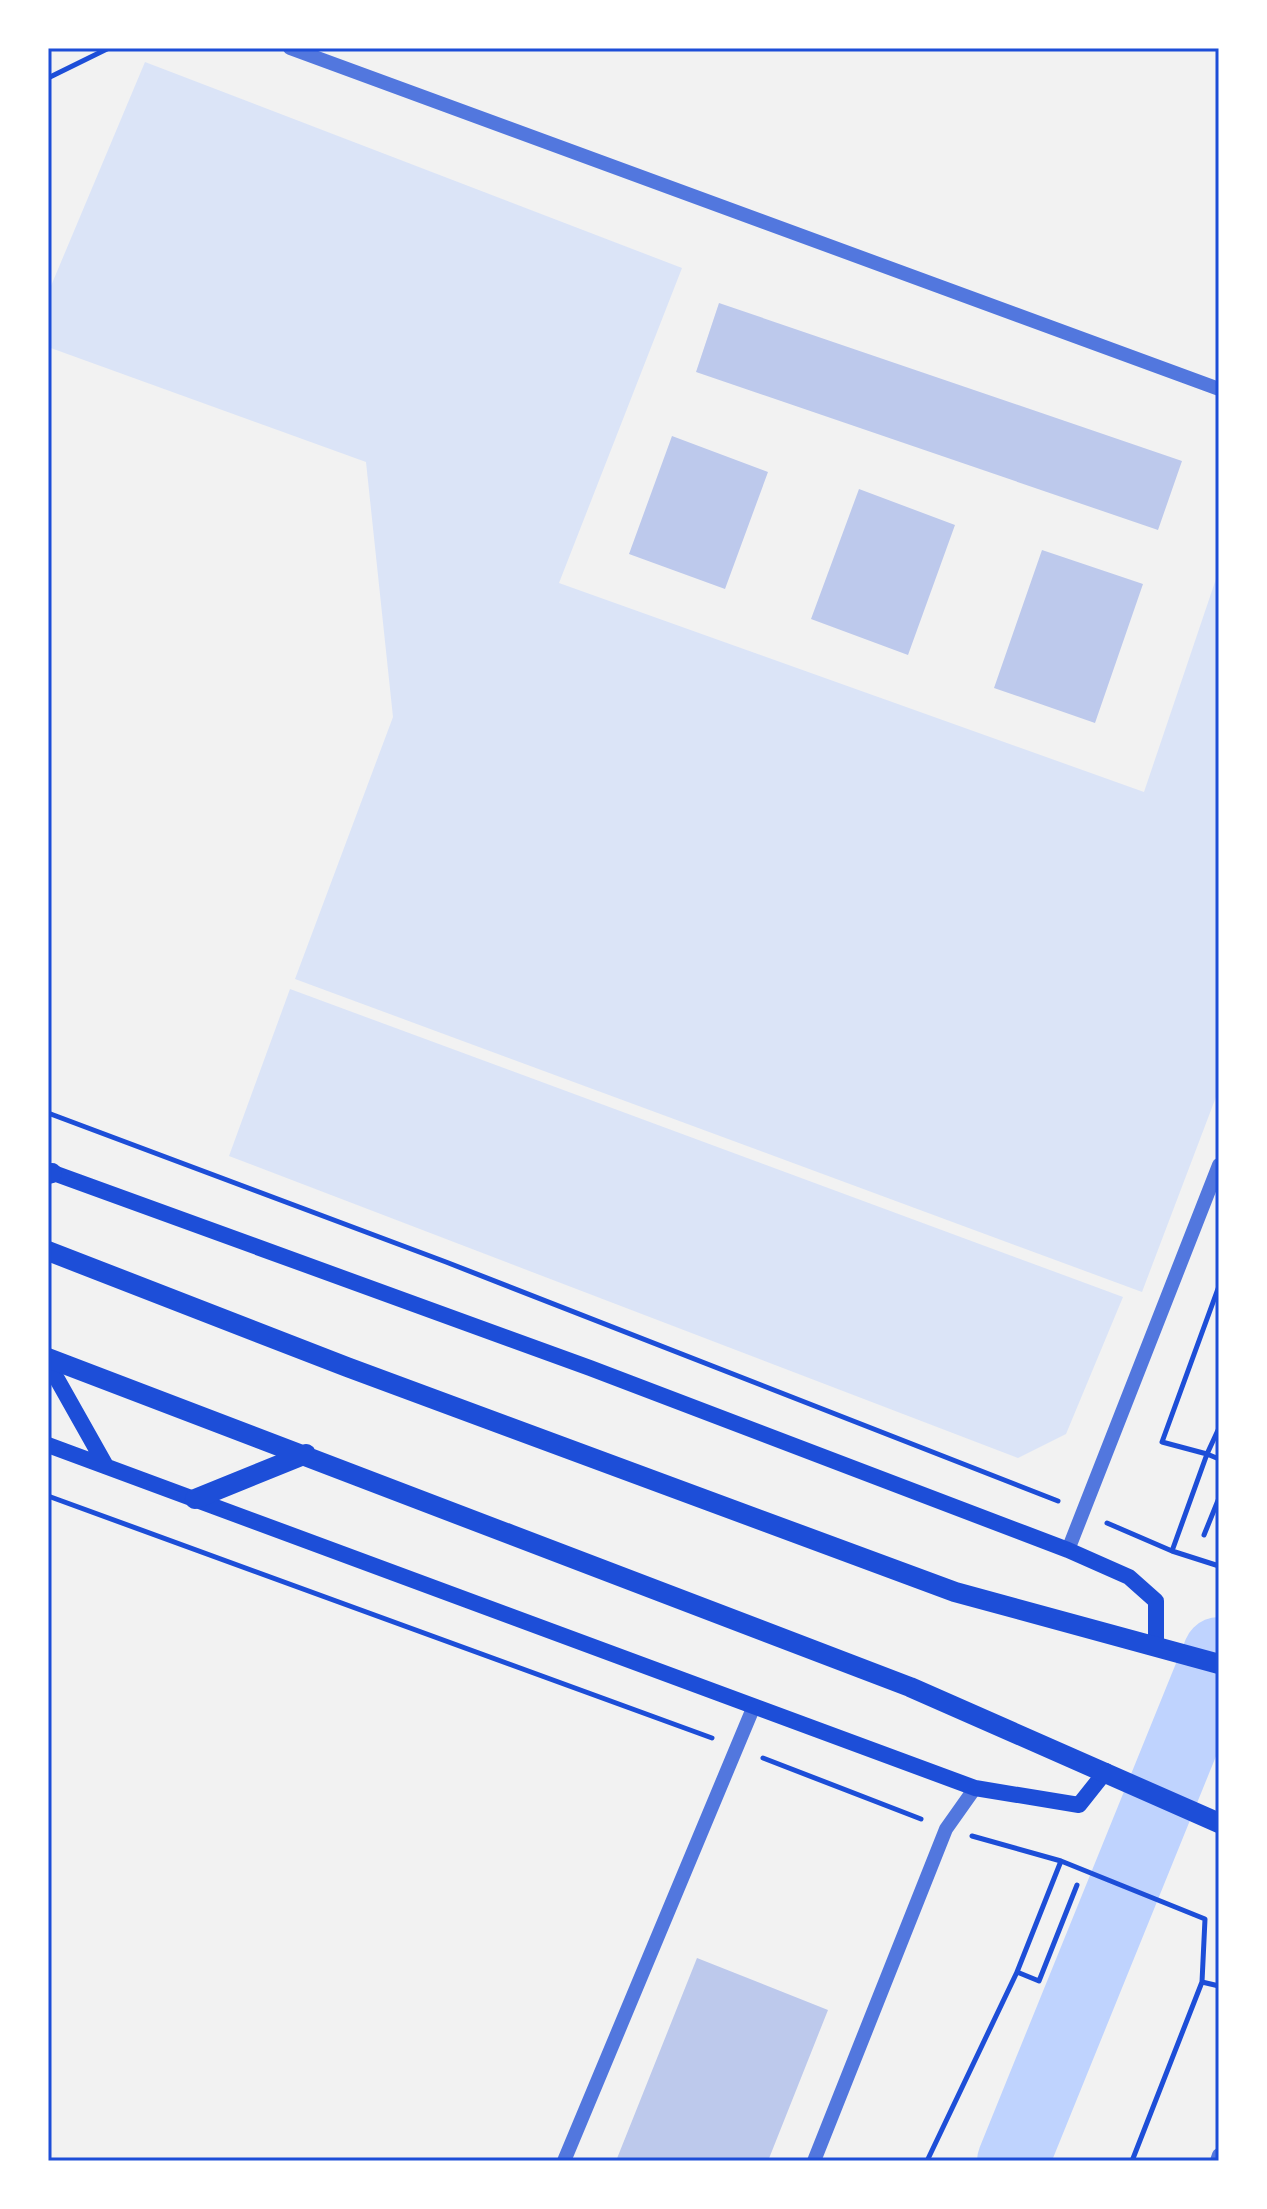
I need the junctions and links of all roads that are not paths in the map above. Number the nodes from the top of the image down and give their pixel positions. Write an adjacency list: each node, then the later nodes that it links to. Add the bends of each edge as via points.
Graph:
1 (290, 48): 2 (street)
2 (1219, 389)
3 (1219, 1165): 11 (street)
4 (49, 1173): 11 (main road, via 590,1368)
5 (48, 1251): 12 (main road, via 955,1592)
6 (48, 1361): 8 (main road); 9 (main road)
7 (48, 1445): 9 (main road)
8 (306, 1454): 10 (main road); 15 (main road, via 895,1681)
9 (106, 1466): 10 (main road)
10 (195, 1499): 14 (main road)
11 (1068, 1550): 12 (main road, via 1129,1577 1156,1601)
12 (1156, 1646): 13 (main road)
13 (1219, 1664)
14 (754, 1706): 16 (main road); 19 (street)
15 (1106, 1771): 16 (main road, via 1079,1805); 17 (main road)
16 (975, 1788): 20 (street, via 946,1829)
17 (1219, 1823)
18 (1219, 2155): 21 (street)
19 (564, 2161)
20 (814, 2161)
21 (1217, 2161)

